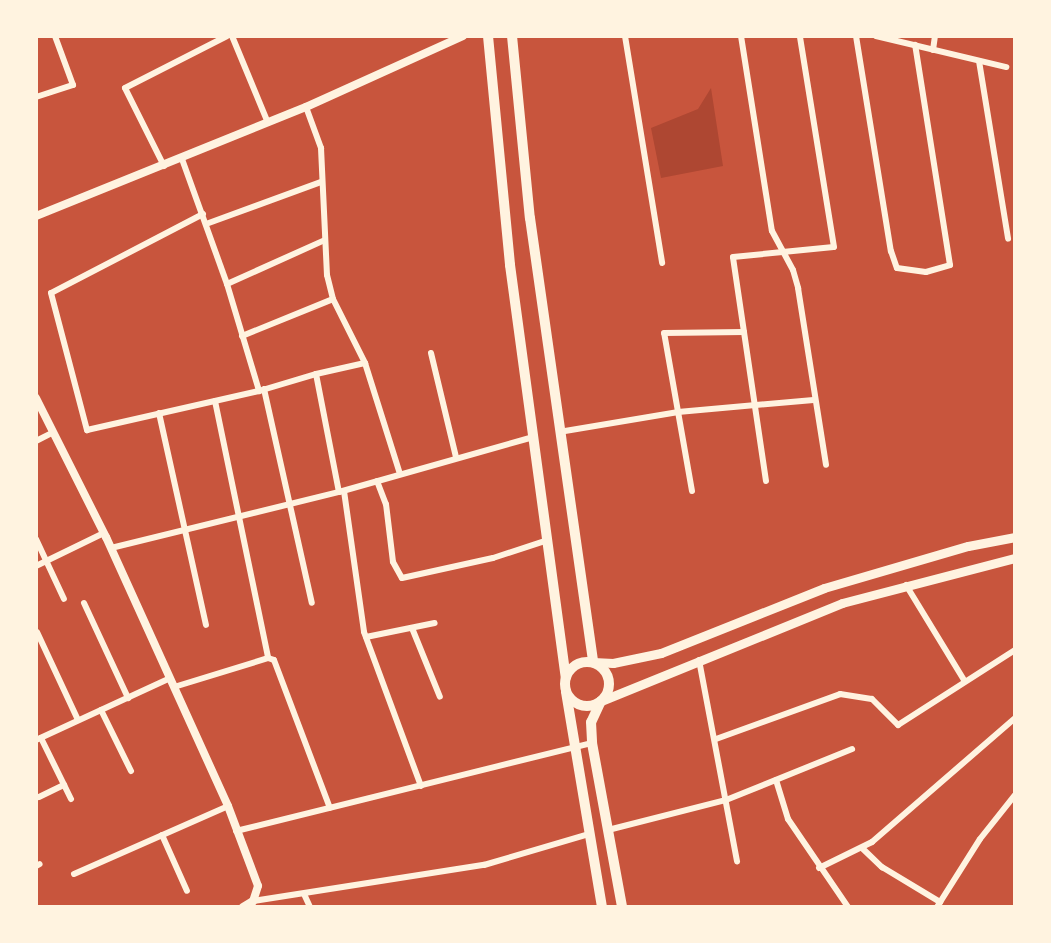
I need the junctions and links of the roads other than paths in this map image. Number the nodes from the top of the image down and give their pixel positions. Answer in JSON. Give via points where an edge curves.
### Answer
{"nodes":[{"id":1,"x":55,"y":36,"type":"edge"},
{"id":2,"x":230,"y":36,"type":"edge"},
{"id":3,"x":463,"y":36,"type":"edge"},
{"id":4,"x":488,"y":36,"type":"edge"},
{"id":5,"x":512,"y":36,"type":"edge"},
{"id":6,"x":625,"y":36,"type":"edge"},
{"id":7,"x":741,"y":36,"type":"edge"},
{"id":8,"x":800,"y":36,"type":"edge"},
{"id":9,"x":856,"y":36,"type":"edge"},
{"id":10,"x":876,"y":36,"type":"edge"},
{"id":11,"x":935,"y":36,"type":"edge"},
{"id":12,"x":915,"y":45,"type":"junction"},
{"id":13,"x":933,"y":50,"type":"junction"},
{"id":14,"x":979,"y":61,"type":"junction"},
{"id":15,"x":1006,"y":67,"type":"dead end"},
{"id":16,"x":36,"y":97,"type":"edge"},
{"id":17,"x":306,"y":107,"type":"junction"},
{"id":18,"x":268,"y":123,"type":"junction"},
{"id":19,"x":182,"y":159,"type":"junction"},
{"id":20,"x":164,"y":166,"type":"junction"},
{"id":21,"x":321,"y":182,"type":"junction"},
{"id":22,"x":203,"y":214,"type":"junction"},
{"id":23,"x":36,"y":216,"type":"edge"},
{"id":24,"x":206,"y":224,"type":"junction"},
{"id":25,"x":1008,"y":239,"type":"dead end"},
{"id":26,"x":325,"y":240,"type":"junction"},
{"id":27,"x":782,"y":252,"type":"junction"},
{"id":28,"x":662,"y":263,"type":"dead end"},
{"id":29,"x":227,"y":284,"type":"junction"},
{"id":30,"x":333,"y":299,"type":"junction"},
{"id":31,"x":744,"y":332,"type":"junction"},
{"id":32,"x":242,"y":336,"type":"junction"},
{"id":33,"x":431,"y":353,"type":"dead end"},
{"id":34,"x":365,"y":363,"type":"junction"},
{"id":35,"x":316,"y":374,"type":"junction"},
{"id":36,"x":261,"y":390,"type":"junction"},
{"id":37,"x":36,"y":398,"type":"edge"},
{"id":38,"x":813,"y":400,"type":"junction"},
{"id":39,"x":215,"y":401,"type":"junction"},
{"id":40,"x":755,"y":403,"type":"junction"},
{"id":41,"x":678,"y":412,"type":"junction"},
{"id":42,"x":159,"y":413,"type":"junction"},
{"id":43,"x":559,"y":432,"type":"junction"},
{"id":44,"x":52,"y":433,"type":"junction"},
{"id":45,"x":533,"y":437,"type":"junction"},
{"id":46,"x":36,"y":441,"type":"edge"},
{"id":47,"x":456,"y":457,"type":"junction"},
{"id":48,"x":826,"y":465,"type":"dead end"},
{"id":49,"x":400,"y":474,"type":"junction"},
{"id":50,"x":377,"y":481,"type":"junction"},
{"id":51,"x":766,"y":481,"type":"dead end"},
{"id":52,"x":692,"y":491,"type":"dead end"},
{"id":53,"x":342,"y":492,"type":"junction"},
{"id":54,"x":291,"y":504,"type":"junction"},
{"id":55,"x":237,"y":517,"type":"junction"},
{"id":56,"x":185,"y":530,"type":"junction"},
{"id":57,"x":104,"y":533,"type":"junction"},
{"id":58,"x":1015,"y":537,"type":"edge"},
{"id":59,"x":36,"y":539,"type":"edge"},
{"id":60,"x":545,"y":541,"type":"junction"},
{"id":61,"x":111,"y":548,"type":"junction"},
{"id":62,"x":1015,"y":558,"type":"edge"},
{"id":63,"x":47,"y":561,"type":"junction"},
{"id":64,"x":36,"y":566,"type":"edge"},
{"id":65,"x":906,"y":585,"type":"junction"},
{"id":66,"x":64,"y":599,"type":"dead end"},
{"id":67,"x":84,"y":603,"type":"dead end"},
{"id":68,"x":312,"y":603,"type":"dead end"},
{"id":69,"x":435,"y":623,"type":"dead end"},
{"id":70,"x":206,"y":625,"type":"dead end"},
{"id":71,"x":412,"y":628,"type":"junction"},
{"id":72,"x":37,"y":632,"type":"edge"},
{"id":73,"x":366,"y":637,"type":"junction"},
{"id":74,"x":45,"y":648,"type":"junction"},
{"id":75,"x":1015,"y":650,"type":"edge"},
{"id":76,"x":36,"y":652,"type":"edge"},
{"id":77,"x":268,"y":658,"type":"junction"},
{"id":78,"x":699,"y":660,"type":"junction"},
{"id":79,"x":593,"y":662,"type":"junction"},
{"id":80,"x":566,"y":677,"type":"junction"},
{"id":81,"x":964,"y":680,"type":"junction"},
{"id":82,"x":172,"y":682,"type":"junction"},
{"id":83,"x":566,"y":692,"type":"junction"},
{"id":84,"x":440,"y":697,"type":"dead end"},
{"id":85,"x":128,"y":698,"type":"junction"},
{"id":86,"x":601,"y":701,"type":"junction"},
{"id":87,"x":101,"y":710,"type":"junction"},
{"id":88,"x":1015,"y":718,"type":"edge"},
{"id":89,"x":78,"y":720,"type":"junction"},
{"id":90,"x":38,"y":739,"type":"edge"},
{"id":91,"x":716,"y":739,"type":"junction"},
{"id":92,"x":592,"y":743,"type":"junction"},
{"id":93,"x":574,"y":748,"type":"junction"},
{"id":94,"x":852,"y":749,"type":"dead end"},
{"id":95,"x":131,"y":771,"type":"dead end"},
{"id":96,"x":776,"y":780,"type":"junction"},
{"id":97,"x":64,"y":785,"type":"junction"},
{"id":98,"x":421,"y":786,"type":"junction"},
{"id":99,"x":1015,"y":795,"type":"edge"},
{"id":100,"x":39,"y":797,"type":"dead end"},
{"id":101,"x":71,"y":799,"type":"dead end"},
{"id":102,"x":726,"y":800,"type":"junction"},
{"id":103,"x":228,"y":806,"type":"junction"},
{"id":104,"x":330,"y":808,"type":"junction"},
{"id":105,"x":608,"y":830,"type":"junction"},
{"id":106,"x":236,"y":831,"type":"junction"},
{"id":107,"x":589,"y":834,"type":"junction"},
{"id":108,"x":162,"y":835,"type":"junction"},
{"id":109,"x":862,"y":848,"type":"junction"},
{"id":110,"x":737,"y":861,"type":"dead end"},
{"id":111,"x":819,"y":868,"type":"junction"},
{"id":112,"x":74,"y":874,"type":"dead end"},
{"id":113,"x":187,"y":891,"type":"dead end"},
{"id":114,"x":304,"y":894,"type":"junction"},
{"id":115,"x":253,"y":901,"type":"junction"},
{"id":116,"x":938,"y":904,"type":"edge"},
{"id":117,"x":243,"y":907,"type":"edge"},
{"id":118,"x":310,"y":907,"type":"edge"},
{"id":119,"x":602,"y":907,"type":"edge"},
{"id":120,"x":622,"y":907,"type":"edge"},
{"id":121,"x":848,"y":907,"type":"edge"}],
"edges":[{"from":1,"to":16,"type":"street","via":[[73,85]]},
{"from":2,"to":18,"type":"street"},
{"from":2,"to":20,"type":"street","via":[[125,88]]},
{"from":3,"to":17,"type":"street"},
{"from":4,"to":45,"type":"main road"},
{"from":5,"to":43,"type":"main road"},
{"from":6,"to":28,"type":"street"},
{"from":7,"to":27,"type":"street","via":[[772,231]]},
{"from":8,"to":27,"type":"street","via":[[834,247]]},
{"from":9,"to":12,"type":"street","via":[[891,251],[897,268],[926,272],[950,265]]},
{"from":10,"to":12,"type":"street"},
{"from":11,"to":13,"type":"street"},
{"from":12,"to":13,"type":"street"},
{"from":13,"to":14,"type":"street"},
{"from":14,"to":15,"type":"street"},
{"from":14,"to":25,"type":"street"},
{"from":17,"to":18,"type":"street"},
{"from":17,"to":21,"type":"street","via":[[321,148]]},
{"from":18,"to":19,"type":"street"},
{"from":19,"to":20,"type":"street"},
{"from":19,"to":22,"type":"street"},
{"from":20,"to":23,"type":"street"},
{"from":21,"to":24,"type":"street"},
{"from":21,"to":26,"type":"street"},
{"from":22,"to":24,"type":"street"},
{"from":22,"to":42,"type":"street","via":[[51,293],[87,430]]},
{"from":24,"to":29,"type":"street"},
{"from":26,"to":29,"type":"street"},
{"from":26,"to":30,"type":"street"},
{"from":27,"to":31,"type":"street","via":[[733,257]]},
{"from":27,"to":38,"type":"street","via":[[798,288]]},
{"from":29,"to":32,"type":"street"},
{"from":30,"to":32,"type":"street"},
{"from":30,"to":34,"type":"street"},
{"from":31,"to":40,"type":"street"},
{"from":31,"to":41,"type":"street","via":[[664,333]]},
{"from":32,"to":36,"type":"street"},
{"from":33,"to":47,"type":"street"},
{"from":34,"to":35,"type":"street"},
{"from":34,"to":49,"type":"street"},
{"from":35,"to":36,"type":"street"},
{"from":35,"to":53,"type":"street"},
{"from":36,"to":39,"type":"street"},
{"from":36,"to":54,"type":"street"},
{"from":37,"to":44,"type":"street"},
{"from":38,"to":40,"type":"street"},
{"from":38,"to":48,"type":"street"},
{"from":39,"to":42,"type":"street"},
{"from":39,"to":55,"type":"street"},
{"from":40,"to":41,"type":"street"},
{"from":40,"to":51,"type":"street"},
{"from":41,"to":43,"type":"street"},
{"from":41,"to":52,"type":"street"},
{"from":42,"to":56,"type":"street"},
{"from":43,"to":79,"type":"main road"},
{"from":44,"to":46,"type":"street"},
{"from":44,"to":57,"type":"street"},
{"from":45,"to":47,"type":"street"},
{"from":45,"to":60,"type":"main road"},
{"from":47,"to":49,"type":"street"},
{"from":49,"to":50,"type":"street"},
{"from":50,"to":53,"type":"street"},
{"from":50,"to":60,"type":"street","via":[[386,504],[393,562],[402,578]]},
{"from":53,"to":54,"type":"street"},
{"from":53,"to":73,"type":"street"},
{"from":54,"to":55,"type":"street"},
{"from":54,"to":68,"type":"street"},
{"from":55,"to":56,"type":"street"},
{"from":55,"to":77,"type":"street"},
{"from":56,"to":61,"type":"street"},
{"from":56,"to":70,"type":"street"},
{"from":57,"to":61,"type":"street"},
{"from":57,"to":63,"type":"street"},
{"from":58,"to":79,"type":"main road","via":[[824,588],[661,653]]},
{"from":59,"to":63,"type":"street"},
{"from":60,"to":80,"type":"main road"},
{"from":61,"to":82,"type":"street"},
{"from":62,"to":65,"type":"main road"},
{"from":63,"to":64,"type":"street"},
{"from":63,"to":66,"type":"street"},
{"from":65,"to":78,"type":"main road","via":[[842,603]]},
{"from":65,"to":81,"type":"street"},
{"from":67,"to":85,"type":"street"},
{"from":69,"to":71,"type":"street"},
{"from":71,"to":73,"type":"street"},
{"from":71,"to":84,"type":"street"},
{"from":72,"to":74,"type":"street"},
{"from":73,"to":98,"type":"street"},
{"from":74,"to":76,"type":"street"},
{"from":74,"to":89,"type":"street"},
{"from":75,"to":81,"type":"street"},
{"from":77,"to":82,"type":"street"},
{"from":77,"to":104,"type":"street","via":[[277,665]]},
{"from":78,"to":86,"type":"main road"},
{"from":78,"to":91,"type":"street"},
{"from":79,"to":80,"type":"main road","via":[[574,665]]},
{"from":79,"to":86,"type":"main road","via":[[609,677],[609,690]]},
{"from":80,"to":83,"type":"main road"},
{"from":81,"to":91,"type":"street","via":[[898,725],[872,699],[840,694]]},
{"from":82,"to":85,"type":"street"},
{"from":82,"to":103,"type":"street"},
{"from":83,"to":86,"type":"main road","via":[[581,706]]},
{"from":83,"to":93,"type":"main road"},
{"from":85,"to":87,"type":"street"},
{"from":86,"to":92,"type":"main road","via":[[591,722]]},
{"from":87,"to":89,"type":"street"},
{"from":87,"to":95,"type":"street"},
{"from":88,"to":109,"type":"street"},
{"from":89,"to":90,"type":"street"},
{"from":90,"to":97,"type":"street"},
{"from":91,"to":102,"type":"street"},
{"from":92,"to":93,"type":"street"},
{"from":92,"to":105,"type":"main road"},
{"from":93,"to":98,"type":"street"},
{"from":93,"to":107,"type":"main road"},
{"from":94,"to":96,"type":"street"},
{"from":96,"to":102,"type":"street"},
{"from":96,"to":111,"type":"street","via":[[788,819]]},
{"from":97,"to":100,"type":"street"},
{"from":97,"to":101,"type":"street"},
{"from":98,"to":104,"type":"street"},
{"from":99,"to":116,"type":"street"},
{"from":102,"to":105,"type":"street"},
{"from":102,"to":110,"type":"street"},
{"from":103,"to":106,"type":"street"},
{"from":103,"to":108,"type":"street"},
{"from":104,"to":106,"type":"street"},
{"from":105,"to":120,"type":"main road"},
{"from":106,"to":115,"type":"street","via":[[258,886]]},
{"from":107,"to":114,"type":"street","via":[[484,865]]},
{"from":107,"to":119,"type":"main road"},
{"from":108,"to":112,"type":"street"},
{"from":108,"to":113,"type":"street"},
{"from":109,"to":111,"type":"street"},
{"from":109,"to":116,"type":"street"},
{"from":111,"to":121,"type":"street"},
{"from":114,"to":115,"type":"street"},
{"from":114,"to":118,"type":"street"},
{"from":115,"to":117,"type":"street"}]}
